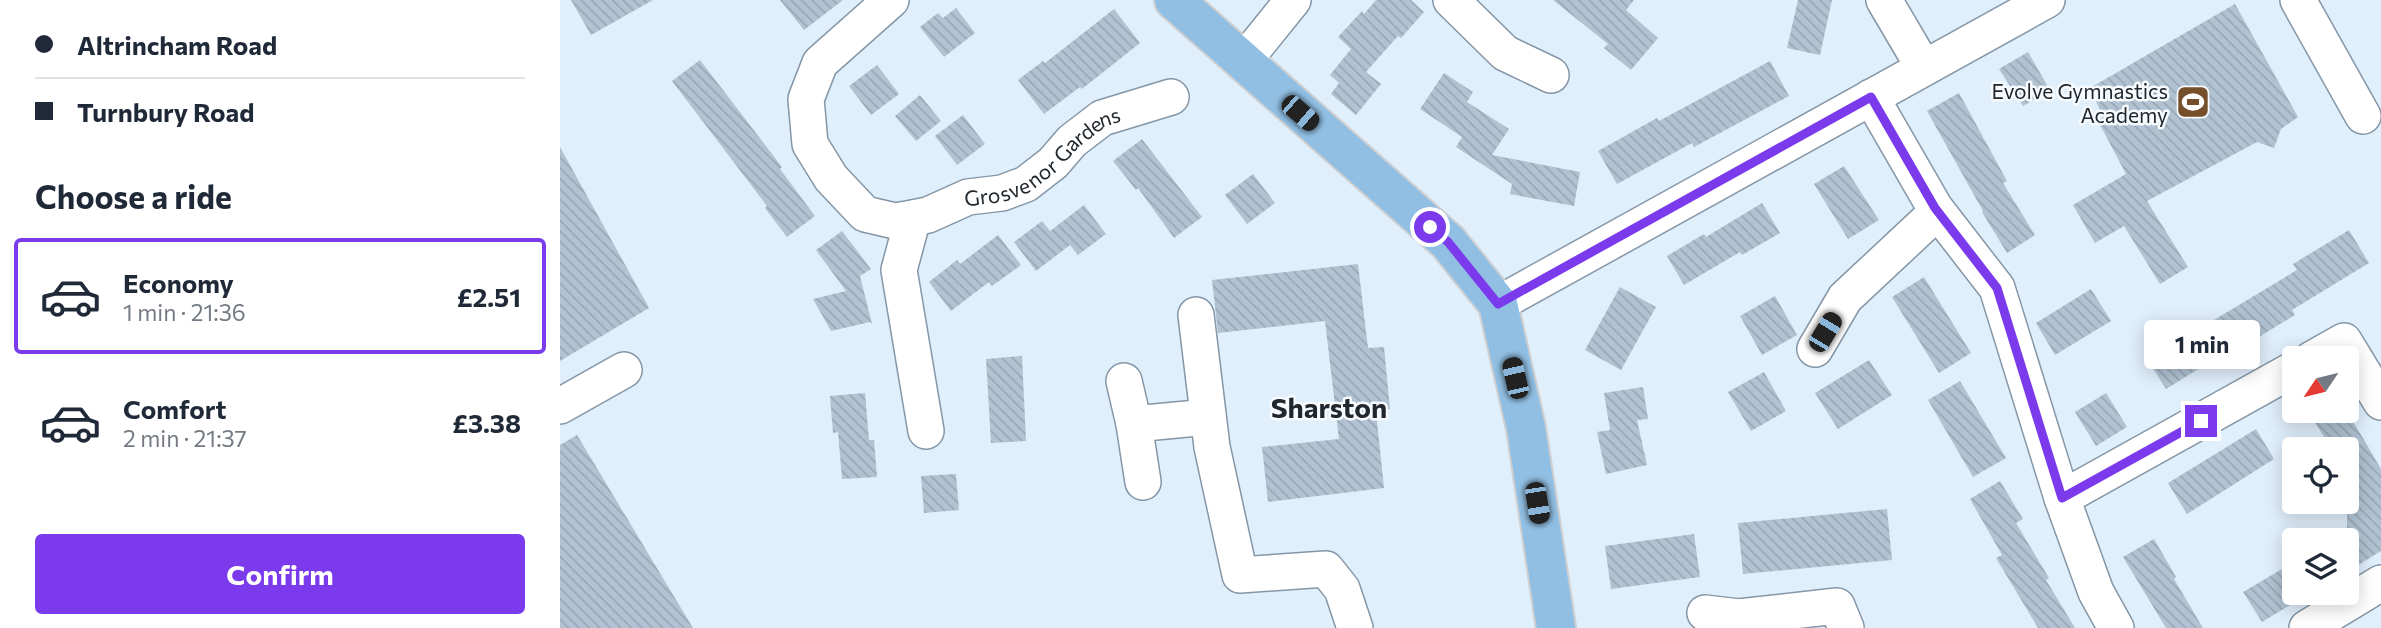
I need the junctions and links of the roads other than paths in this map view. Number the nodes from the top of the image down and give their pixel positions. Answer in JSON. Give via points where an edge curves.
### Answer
{"nodes":[{"id":1,"x":891,"y":0,"type":"edge"},
{"id":2,"x":1174,"y":0,"type":"edge"},
{"id":3,"x":1293,"y":0,"type":"edge"},
{"id":4,"x":1451,"y":0,"type":"edge"},
{"id":5,"x":1884,"y":0,"type":"edge"},
{"id":6,"x":2047,"y":0,"type":"edge"},
{"id":7,"x":2298,"y":0,"type":"edge"},
{"id":8,"x":1243,"y":62,"type":"junction"},
{"id":9,"x":1924,"y":68,"type":"junction"},
{"id":10,"x":1551,"y":75,"type":"dead end"},
{"id":11,"x":1171,"y":97,"type":"dead end"},
{"id":12,"x":1871,"y":97,"type":"junction"},
{"id":13,"x":2363,"y":116,"type":"dead end"},
{"id":14,"x":1937,"y":212,"type":"junction"},
{"id":15,"x":913,"y":218,"type":"junction"},
{"id":16,"x":1498,"y":304,"type":"junction"},
{"id":17,"x":1196,"y":315,"type":"dead end"},
{"id":18,"x":1815,"y":349,"type":"dead end"},
{"id":19,"x":2359,"y":366,"type":"edge"},
{"id":20,"x":624,"y":370,"type":"dead end"},
{"id":21,"x":2282,"y":376,"type":"edge"},
{"id":22,"x":1124,"y":381,"type":"dead end"},
{"id":23,"x":2381,"y":402,"type":"edge"},
{"id":24,"x":560,"y":406,"type":"edge"},
{"id":25,"x":1208,"y":417,"type":"junction"},
{"id":26,"x":1134,"y":424,"type":"junction"},
{"id":27,"x":926,"y":431,"type":"dead end"},
{"id":28,"x":1143,"y":482,"type":"dead end"},
{"id":29,"x":2062,"y":498,"type":"junction"},
{"id":30,"x":2381,"y":583,"type":"edge"},
{"id":31,"x":1846,"y":610,"type":"edge"},
{"id":32,"x":1705,"y":612,"type":"dead end"},
{"id":33,"x":1740,"y":623,"type":"edge"},
{"id":34,"x":1355,"y":628,"type":"edge"},
{"id":35,"x":1556,"y":628,"type":"edge"},
{"id":36,"x":2116,"y":628,"type":"edge"},
{"id":37,"x":2307,"y":628,"type":"edge"}],
"edges":[{"from":1,"to":15,"type":"street","name":"Grosvenor Gardens","via":[[820,63],[806,99],[810,144],[831,178],[865,214],[895,221]]},
{"from":2,"to":8,"type":"main road"},
{"from":3,"to":8,"type":"street"},
{"from":4,"to":10,"type":"street","via":[[1505,53]]},
{"from":5,"to":9,"type":"street"},
{"from":6,"to":9,"type":"street"},
{"from":7,"to":13,"type":"street"},
{"from":8,"to":16,"type":"main road","via":[[1448,242]]},
{"from":9,"to":12,"type":"street"},
{"from":11,"to":15,"type":"street","name":"Grosvenor Gardens","via":[[1102,118],[1026,184],[1002,193],[968,197]]},
{"from":12,"to":14,"type":"street"},
{"from":12,"to":16,"type":"street"},
{"from":14,"to":18,"type":"street","via":[[1846,298]]},
{"from":14,"to":29,"type":"street","via":[[1997,288]]},
{"from":15,"to":27,"type":"street","via":[[899,270]]},
{"from":16,"to":35,"type":"main road","via":[[1526,428]]},
{"from":17,"to":25,"type":"street"},
{"from":19,"to":23,"type":"street"},
{"from":20,"to":24,"type":"street"},
{"from":21,"to":29,"type":"street"},
{"from":22,"to":26,"type":"street"},
{"from":25,"to":26,"type":"street"},
{"from":25,"to":34,"type":"street","via":[[1240,575],[1326,569],[1342,589]]},
{"from":26,"to":28,"type":"street"},
{"from":29,"to":36,"type":"street","via":[[2096,592]]},
{"from":30,"to":37,"type":"street"},
{"from":31,"to":33,"type":"street"},
{"from":32,"to":33,"type":"street"}]}
